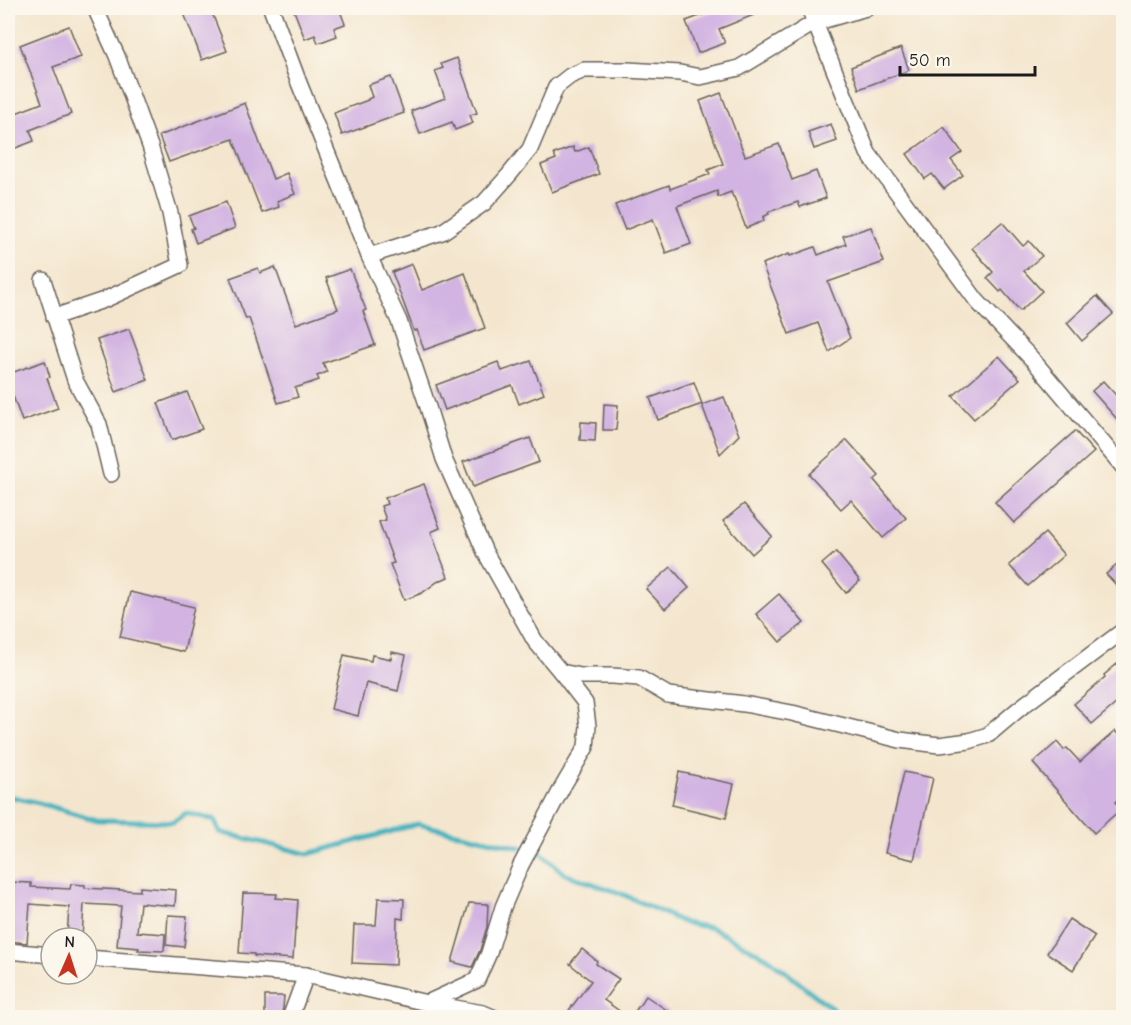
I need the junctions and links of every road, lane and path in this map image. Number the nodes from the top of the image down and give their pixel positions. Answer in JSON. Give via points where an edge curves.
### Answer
{"nodes":[{"id":1,"x":95,"y":8,"type":"edge"},
{"id":2,"x":271,"y":8,"type":"edge"},
{"id":3,"x":809,"y":8,"type":"edge"},
{"id":4,"x":866,"y":8,"type":"edge"},
{"id":5,"x":814,"y":23,"type":"junction"},
{"id":6,"x":369,"y":256,"type":"junction"},
{"id":7,"x":43,"y":280,"type":"dead end"},
{"id":8,"x":54,"y":317,"type":"junction"},
{"id":9,"x":1124,"y":468,"type":"edge"},
{"id":10,"x":111,"y":474,"type":"dead end"},
{"id":11,"x":1124,"y":630,"type":"edge"},
{"id":12,"x":561,"y":672,"type":"junction"},
{"id":13,"x":8,"y":951,"type":"edge"},
{"id":14,"x":39,"y":954,"type":"edge"},
{"id":15,"x":99,"y":959,"type":"edge"},
{"id":16,"x":306,"y":975,"type":"junction"},
{"id":17,"x":427,"y":1003,"type":"junction"},
{"id":18,"x":486,"y":1016,"type":"edge"},
{"id":19,"x":290,"y":1017,"type":"edge"}],
"edges":[{"from":1,"to":8,"type":"street","via":[[150,146],[180,264],[104,300]]},
{"from":2,"to":6,"type":"street"},
{"from":3,"to":5,"type":"street"},
{"from":4,"to":5,"type":"street"},
{"from":5,"to":6,"type":"street","via":[[739,68],[718,73],[700,76],[584,70],[570,76],[556,87],[530,149],[484,203],[442,232]]},
{"from":5,"to":9,"type":"street","via":[[868,153],[977,301],[1032,358]]},
{"from":6,"to":12,"type":"street","via":[[399,321],[444,459],[485,552],[535,641]]},
{"from":7,"to":8,"type":"street"},
{"from":8,"to":10,"type":"street","via":[[75,380],[99,424]]},
{"from":11,"to":12,"type":"street","via":[[988,735],[939,745],[900,740],[744,704],[668,695],[639,678]]},
{"from":12,"to":17,"type":"street","via":[[585,703],[586,747],[521,866],[477,980]]},
{"from":13,"to":14,"type":"street"},
{"from":15,"to":16,"type":"street"},
{"from":16,"to":17,"type":"street"},
{"from":16,"to":19,"type":"street"},
{"from":17,"to":18,"type":"street"}]}
